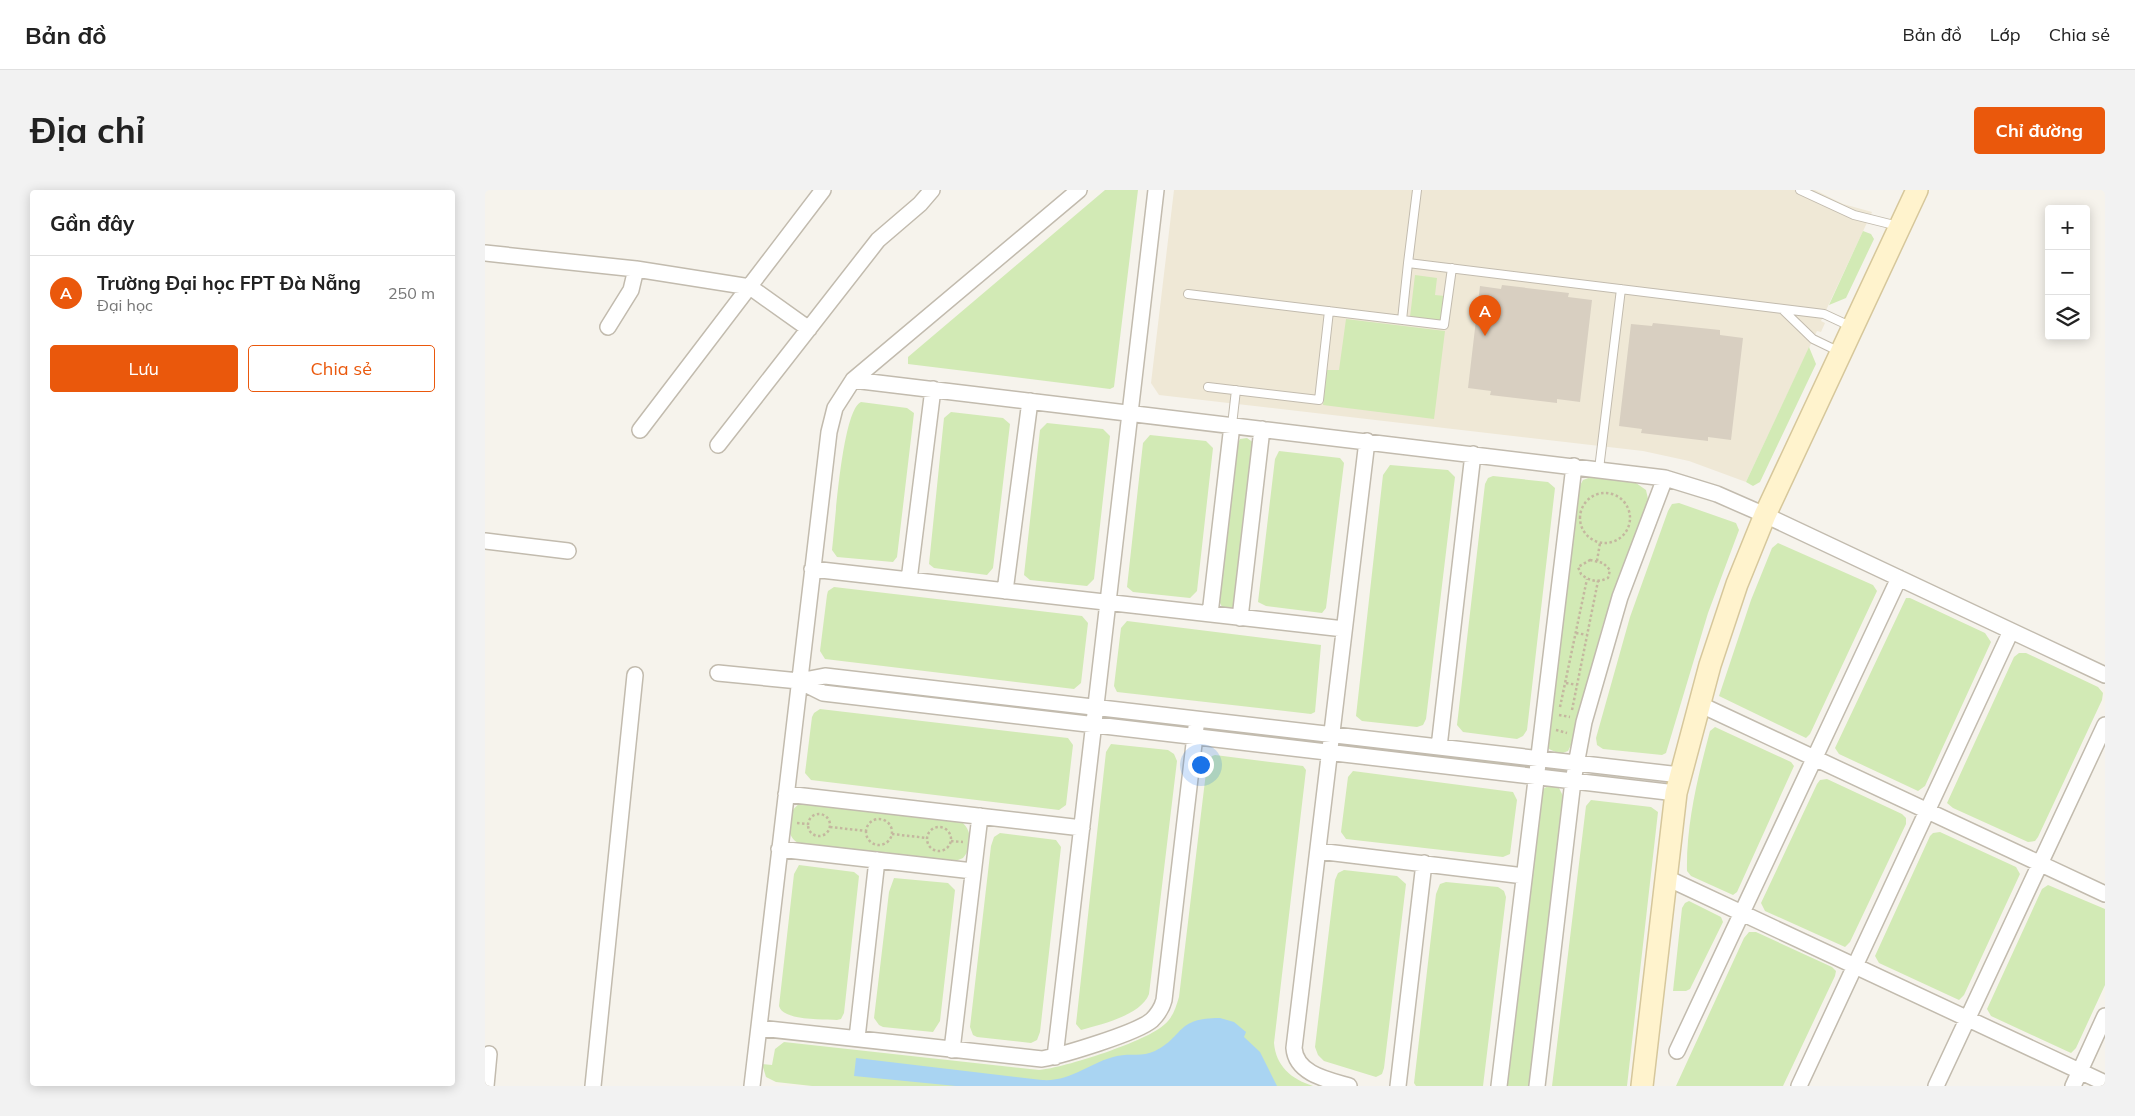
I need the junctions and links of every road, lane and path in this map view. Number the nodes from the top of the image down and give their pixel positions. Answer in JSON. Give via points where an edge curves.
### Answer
{"nodes":[{"id":1,"x":823,"y":190,"type":"edge"},
{"id":2,"x":932,"y":190,"type":"edge"},
{"id":3,"x":1079,"y":190,"type":"edge"},
{"id":4,"x":1156,"y":190,"type":"edge"},
{"id":5,"x":1417,"y":190,"type":"edge"},
{"id":6,"x":1800,"y":190,"type":"edge"},
{"id":7,"x":1917,"y":190,"type":"edge"},
{"id":8,"x":1900,"y":227,"type":"junction"},
{"id":9,"x":485,"y":253,"type":"edge"},
{"id":10,"x":1409,"y":263,"type":"junction"},
{"id":11,"x":1452,"y":268,"type":"junction"},
{"id":12,"x":636,"y":269,"type":"junction"},
{"id":13,"x":750,"y":287,"type":"junction"},
{"id":14,"x":1621,"y":289,"type":"junction"},
{"id":15,"x":1188,"y":294,"type":"dead end"},
{"id":16,"x":1782,"y":309,"type":"junction"},
{"id":17,"x":1329,"y":311,"type":"junction"},
{"id":18,"x":1401,"y":320,"type":"junction"},
{"id":19,"x":1853,"y":327,"type":"junction"},
{"id":20,"x":608,"y":328,"type":"dead end"},
{"id":21,"x":809,"y":329,"type":"junction"},
{"id":22,"x":1841,"y":352,"type":"junction"},
{"id":23,"x":853,"y":380,"type":"junction"},
{"id":24,"x":1208,"y":387,"type":"dead end"},
{"id":25,"x":933,"y":389,"type":"junction"},
{"id":26,"x":1236,"y":390,"type":"junction"},
{"id":27,"x":1030,"y":401,"type":"junction"},
{"id":28,"x":1130,"y":413,"type":"junction"},
{"id":29,"x":1232,"y":425,"type":"junction"},
{"id":30,"x":1262,"y":429,"type":"junction"},
{"id":31,"x":640,"y":430,"type":"dead end"},
{"id":32,"x":1367,"y":441,"type":"junction"},
{"id":33,"x":718,"y":445,"type":"dead end"},
{"id":34,"x":1473,"y":454,"type":"junction"},
{"id":35,"x":1574,"y":466,"type":"junction"},
{"id":36,"x":1599,"y":468,"type":"junction"},
{"id":37,"x":1665,"y":478,"type":"junction"},
{"id":38,"x":1765,"y":516,"type":"junction"},
{"id":39,"x":485,"y":541,"type":"edge"},
{"id":40,"x":1600,"y":543,"type":"junction"},
{"id":41,"x":569,"y":551,"type":"dead end"},
{"id":42,"x":1597,"y":560,"type":"junction"},
{"id":43,"x":812,"y":569,"type":"junction"},
{"id":44,"x":1587,"y":578,"type":"junction"},
{"id":45,"x":1899,"y":578,"type":"junction"},
{"id":46,"x":909,"y":580,"type":"junction"},
{"id":47,"x":1598,"y":581,"type":"junction"},
{"id":48,"x":1005,"y":591,"type":"junction"},
{"id":49,"x":1108,"y":603,"type":"junction"},
{"id":50,"x":1210,"y":614,"type":"junction"},
{"id":51,"x":1240,"y":618,"type":"junction"},
{"id":52,"x":1344,"y":629,"type":"junction"},
{"id":53,"x":2011,"y":631,"type":"junction"},
{"id":54,"x":1575,"y":633,"type":"junction"},
{"id":55,"x":1587,"y":635,"type":"junction"},
{"id":56,"x":718,"y":673,"type":"dead end"},
{"id":57,"x":635,"y":675,"type":"dead end"},
{"id":58,"x":2105,"y":675,"type":"edge"},
{"id":59,"x":799,"y":681,"type":"junction"},
{"id":60,"x":1565,"y":683,"type":"junction"},
{"id":61,"x":1577,"y":685,"type":"junction"},
{"id":62,"x":1699,"y":704,"type":"junction"},
{"id":63,"x":1096,"y":707,"type":"junction"},
{"id":64,"x":1559,"y":715,"type":"junction"},
{"id":65,"x":1570,"y":717,"type":"junction"},
{"id":66,"x":1197,"y":718,"type":"junction"},
{"id":67,"x":1094,"y":725,"type":"junction"},
{"id":68,"x":2105,"y":726,"type":"edge"},
{"id":69,"x":1567,"y":733,"type":"junction"},
{"id":70,"x":1332,"y":734,"type":"junction"},
{"id":71,"x":1195,"y":737,"type":"junction"},
{"id":72,"x":1565,"y":742,"type":"dead end"},
{"id":73,"x":1439,"y":747,"type":"junction"},
{"id":74,"x":1329,"y":752,"type":"junction"},
{"id":75,"x":1538,"y":758,"type":"junction"},
{"id":76,"x":1815,"y":758,"type":"junction"},
{"id":77,"x":1576,"y":763,"type":"junction"},
{"id":78,"x":1536,"y":776,"type":"junction"},
{"id":79,"x":1573,"y":781,"type":"junction"},
{"id":80,"x":1678,"y":784,"type":"junction"},
{"id":81,"x":786,"y":794,"type":"junction"},
{"id":82,"x":1927,"y":811,"type":"junction"},
{"id":83,"x":980,"y":816,"type":"junction"},
{"id":84,"x":830,"y":826,"type":"junction"},
{"id":85,"x":1082,"y":828,"type":"junction"},
{"id":86,"x":865,"y":831,"type":"junction"},
{"id":87,"x":892,"y":834,"type":"junction"},
{"id":88,"x":927,"y":838,"type":"junction"},
{"id":89,"x":951,"y":841,"type":"junction"},
{"id":90,"x":969,"y":843,"type":"dead end"},
{"id":91,"x":779,"y":849,"type":"junction"},
{"id":92,"x":1318,"y":851,"type":"junction"},
{"id":93,"x":877,"y":860,"type":"junction"},
{"id":94,"x":1424,"y":863,"type":"junction"},
{"id":95,"x":2040,"y":864,"type":"junction"},
{"id":96,"x":973,"y":871,"type":"junction"},
{"id":97,"x":1524,"y":876,"type":"junction"},
{"id":98,"x":1667,"y":878,"type":"junction"},
{"id":99,"x":2105,"y":894,"type":"edge"},
{"id":100,"x":1742,"y":913,"type":"junction"},
{"id":101,"x":1855,"y":966,"type":"junction"},
{"id":102,"x":2105,"y":1016,"type":"edge"},
{"id":103,"x":1968,"y":1018,"type":"junction"},
{"id":104,"x":759,"y":1028,"type":"junction"},
{"id":105,"x":857,"y":1038,"type":"junction"},
{"id":106,"x":952,"y":1050,"type":"junction"},
{"id":107,"x":1677,"y":1051,"type":"dead end"},
{"id":108,"x":489,"y":1054,"type":"dead end"},
{"id":109,"x":1055,"y":1057,"type":"junction"},
{"id":110,"x":2080,"y":1071,"type":"junction"},
{"id":111,"x":2105,"y":1083,"type":"edge"},
{"id":112,"x":486,"y":1086,"type":"edge"},
{"id":113,"x":593,"y":1086,"type":"edge"},
{"id":114,"x":755,"y":1086,"type":"edge"},
{"id":115,"x":1349,"y":1086,"type":"edge"},
{"id":116,"x":1397,"y":1086,"type":"edge"},
{"id":117,"x":1499,"y":1086,"type":"edge"},
{"id":118,"x":1537,"y":1086,"type":"edge"},
{"id":119,"x":1642,"y":1086,"type":"edge"},
{"id":120,"x":1799,"y":1086,"type":"edge"},
{"id":121,"x":1936,"y":1086,"type":"edge"},
{"id":122,"x":2073,"y":1086,"type":"edge"}],
"edges":[{"from":1,"to":13,"type":"street"},
{"from":2,"to":21,"type":"street","via":[[878,240]]},
{"from":3,"to":23,"type":"street"},
{"from":4,"to":28,"type":"street"},
{"from":5,"to":10,"type":"lane"},
{"from":6,"to":8,"type":"lane","via":[[1854,215]]},
{"from":7,"to":8,"type":"street"},
{"from":8,"to":19,"type":"street"},
{"from":9,"to":12,"type":"street"},
{"from":10,"to":11,"type":"lane"},
{"from":10,"to":18,"type":"lane"},
{"from":11,"to":14,"type":"lane"},
{"from":11,"to":18,"type":"lane","via":[[1444,325]]},
{"from":12,"to":13,"type":"street"},
{"from":12,"to":20,"type":"street","via":[[631,290]]},
{"from":13,"to":21,"type":"street"},
{"from":13,"to":31,"type":"street"},
{"from":14,"to":16,"type":"lane"},
{"from":14,"to":36,"type":"lane"},
{"from":15,"to":17,"type":"lane"},
{"from":16,"to":19,"type":"lane","via":[[1824,314]]},
{"from":16,"to":22,"type":"lane","via":[[1813,339]]},
{"from":17,"to":18,"type":"lane"},
{"from":17,"to":26,"type":"lane","via":[[1319,400]]},
{"from":19,"to":22,"type":"street"},
{"from":21,"to":33,"type":"street"},
{"from":22,"to":38,"type":"street"},
{"from":23,"to":25,"type":"street"},
{"from":23,"to":43,"type":"street","via":[[840,398],[831,420]]},
{"from":24,"to":26,"type":"lane"},
{"from":25,"to":27,"type":"street"},
{"from":25,"to":46,"type":"street"},
{"from":26,"to":29,"type":"lane"},
{"from":27,"to":28,"type":"street"},
{"from":27,"to":48,"type":"street"},
{"from":28,"to":29,"type":"street"},
{"from":28,"to":49,"type":"street"},
{"from":29,"to":30,"type":"street"},
{"from":29,"to":50,"type":"street"},
{"from":30,"to":32,"type":"street"},
{"from":30,"to":51,"type":"street"},
{"from":32,"to":34,"type":"street"},
{"from":32,"to":52,"type":"street"},
{"from":34,"to":35,"type":"street"},
{"from":34,"to":73,"type":"street"},
{"from":35,"to":36,"type":"street"},
{"from":35,"to":75,"type":"street"},
{"from":36,"to":37,"type":"street"},
{"from":37,"to":38,"type":"street","via":[[1717,494]]},
{"from":37,"to":77,"type":"street","via":[[1606,641]]},
{"from":38,"to":45,"type":"street"},
{"from":38,"to":62,"type":"street","via":[[1737,584]]},
{"from":39,"to":41,"type":"street"},
{"from":40,"to":40,"type":"path","via":[[1618,539],[1629,524],[1625,504],[1610,494],[1591,498],[1580,514],[1584,532]]},
{"from":40,"to":42,"type":"path"},
{"from":42,"to":44,"type":"path","via":[[1585,561],[1578,567],[1578,571]]},
{"from":42,"to":47,"type":"path","via":[[1606,565],[1610,573],[1606,579]]},
{"from":43,"to":46,"type":"street"},
{"from":43,"to":59,"type":"street"},
{"from":44,"to":47,"type":"path"},
{"from":44,"to":54,"type":"path"},
{"from":45,"to":53,"type":"street"},
{"from":45,"to":76,"type":"street"},
{"from":46,"to":48,"type":"street"},
{"from":47,"to":55,"type":"path"},
{"from":48,"to":49,"type":"street"},
{"from":49,"to":50,"type":"street"},
{"from":49,"to":63,"type":"street"},
{"from":50,"to":51,"type":"street"},
{"from":51,"to":52,"type":"street"},
{"from":52,"to":70,"type":"street"},
{"from":53,"to":58,"type":"street"},
{"from":53,"to":82,"type":"street"},
{"from":54,"to":55,"type":"path"},
{"from":54,"to":60,"type":"path"},
{"from":55,"to":61,"type":"path"},
{"from":56,"to":59,"type":"street"},
{"from":57,"to":113,"type":"street"},
{"from":59,"to":63,"type":"street","via":[[825,676]]},
{"from":59,"to":67,"type":"street","via":[[823,693]]},
{"from":59,"to":81,"type":"street"},
{"from":60,"to":61,"type":"path"},
{"from":60,"to":64,"type":"path"},
{"from":61,"to":65,"type":"path"},
{"from":62,"to":76,"type":"street"},
{"from":62,"to":80,"type":"street"},
{"from":63,"to":66,"type":"street"},
{"from":63,"to":67,"type":"street"},
{"from":64,"to":65,"type":"path"},
{"from":64,"to":69,"type":"path","via":[[1556,730]]},
{"from":65,"to":69,"type":"path"},
{"from":66,"to":70,"type":"street"},
{"from":66,"to":71,"type":"street"},
{"from":67,"to":71,"type":"street"},
{"from":67,"to":85,"type":"street"},
{"from":68,"to":95,"type":"street"},
{"from":69,"to":72,"type":"path"},
{"from":70,"to":73,"type":"street"},
{"from":70,"to":74,"type":"street"},
{"from":71,"to":74,"type":"street"},
{"from":71,"to":109,"type":"street","via":[[1162,1008],[1144,1025]]},
{"from":73,"to":75,"type":"street"},
{"from":74,"to":78,"type":"street"},
{"from":74,"to":92,"type":"street"},
{"from":75,"to":77,"type":"street"},
{"from":75,"to":78,"type":"street"},
{"from":76,"to":82,"type":"street"},
{"from":76,"to":100,"type":"street"},
{"from":77,"to":79,"type":"street"},
{"from":77,"to":80,"type":"street"},
{"from":78,"to":79,"type":"street"},
{"from":78,"to":97,"type":"street"},
{"from":79,"to":80,"type":"street"},
{"from":79,"to":118,"type":"street"},
{"from":80,"to":98,"type":"street"},
{"from":81,"to":83,"type":"street"},
{"from":81,"to":91,"type":"street"},
{"from":82,"to":95,"type":"street"},
{"from":82,"to":101,"type":"street"},
{"from":83,"to":85,"type":"street"},
{"from":83,"to":96,"type":"street"},
{"from":84,"to":84,"type":"path","via":[[828,818],[820,814],[813,816],[808,824],[809,831],[817,836],[826,834]]},
{"from":84,"to":86,"type":"path"},
{"from":85,"to":109,"type":"street"},
{"from":86,"to":87,"type":"path","via":[[869,841],[877,846],[887,843]]},
{"from":86,"to":87,"type":"path","via":[[869,823],[879,819],[888,823]]},
{"from":87,"to":88,"type":"path"},
{"from":88,"to":89,"type":"path","via":[[929,847],[938,851],[947,848]]},
{"from":88,"to":89,"type":"path","via":[[930,831],[938,827],[948,832]]},
{"from":89,"to":90,"type":"path"},
{"from":91,"to":93,"type":"street"},
{"from":91,"to":104,"type":"street"},
{"from":92,"to":94,"type":"street"},
{"from":92,"to":115,"type":"street","via":[[1294,1054],[1298,1064],[1306,1070]]},
{"from":93,"to":96,"type":"street"},
{"from":93,"to":105,"type":"street"},
{"from":94,"to":97,"type":"street"},
{"from":94,"to":116,"type":"street"},
{"from":95,"to":99,"type":"street"},
{"from":95,"to":103,"type":"street"},
{"from":96,"to":106,"type":"street"},
{"from":97,"to":117,"type":"street"},
{"from":98,"to":100,"type":"street"},
{"from":98,"to":119,"type":"street"},
{"from":100,"to":101,"type":"street"},
{"from":100,"to":107,"type":"street"},
{"from":101,"to":103,"type":"street"},
{"from":101,"to":120,"type":"street"},
{"from":102,"to":110,"type":"street"},
{"from":103,"to":110,"type":"street"},
{"from":103,"to":121,"type":"street"},
{"from":104,"to":105,"type":"street"},
{"from":104,"to":114,"type":"street"},
{"from":105,"to":106,"type":"street"},
{"from":106,"to":109,"type":"street","via":[[1027,1059]]},
{"from":108,"to":112,"type":"street"},
{"from":110,"to":111,"type":"street"},
{"from":110,"to":122,"type":"street"}]}
